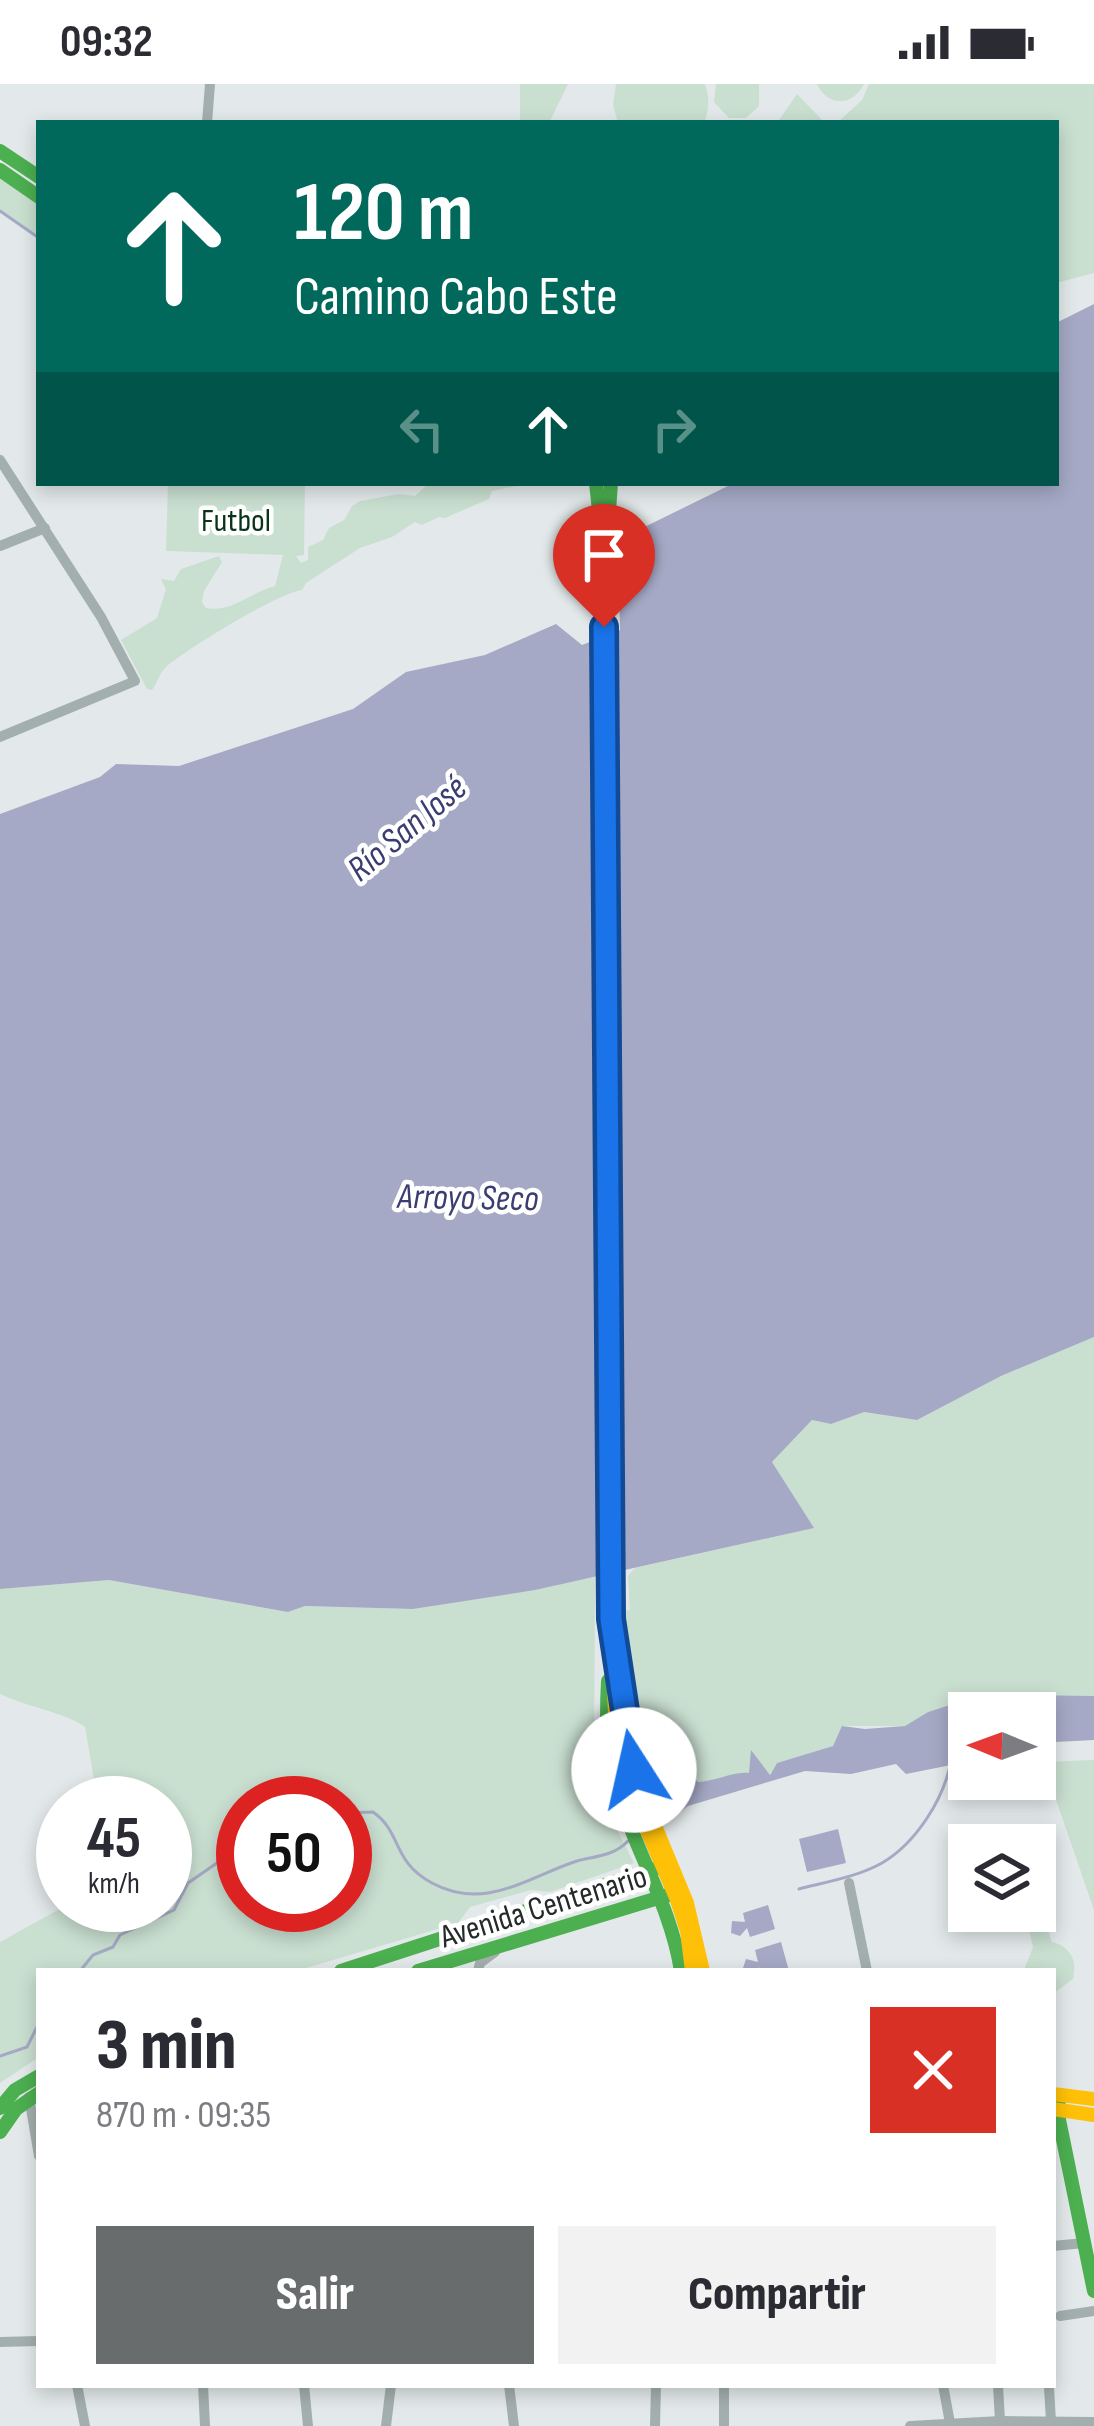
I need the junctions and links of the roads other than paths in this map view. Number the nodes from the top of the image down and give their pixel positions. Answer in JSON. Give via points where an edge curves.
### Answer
{"nodes":[{"id":1,"x":210,"y":84,"type":"edge"},
{"id":2,"x":207,"y":120,"type":"edge"},
{"id":3,"x":0,"y":151,"type":"edge"},
{"id":4,"x":0,"y":170,"type":"edge"},
{"id":5,"x":36,"y":175,"type":"edge"},
{"id":6,"x":36,"y":195,"type":"edge"},
{"id":7,"x":0,"y":460,"type":"edge"},
{"id":8,"x":596,"y":486,"type":"edge"},
{"id":9,"x":611,"y":486,"type":"edge"},
{"id":10,"x":45,"y":528,"type":"junction"},
{"id":11,"x":0,"y":546,"type":"edge"},
{"id":12,"x":604,"y":556,"type":"junction"},
{"id":13,"x":0,"y":736,"type":"edge"},
{"id":14,"x":611,"y":1619,"type":"junction"},
{"id":15,"x":671,"y":1862,"type":"junction"},
{"id":16,"x":651,"y":1870,"type":"junction"},
{"id":17,"x":849,"y":1883,"type":"dead end"},
{"id":18,"x":675,"y":1896,"type":"junction"},
{"id":19,"x":524,"y":1938,"type":"junction"},
{"id":20,"x":350,"y":1968,"type":"edge"},
{"id":21,"x":428,"y":1968,"type":"edge"},
{"id":22,"x":480,"y":1968,"type":"edge"},
{"id":23,"x":681,"y":1968,"type":"edge"},
{"id":24,"x":692,"y":1968,"type":"edge"},
{"id":25,"x":703,"y":1968,"type":"edge"},
{"id":26,"x":866,"y":1968,"type":"edge"},
{"id":27,"x":36,"y":2077,"type":"edge"},
{"id":28,"x":34,"y":2095,"type":"edge"},
{"id":29,"x":1094,"y":2099,"type":"edge"},
{"id":30,"x":1056,"y":2102,"type":"edge"},
{"id":31,"x":0,"y":2108,"type":"edge"},
{"id":32,"x":1094,"y":2115,"type":"edge"},
{"id":33,"x":0,"y":2132,"type":"edge"},
{"id":34,"x":1084,"y":2243,"type":"junction"},
{"id":35,"x":1056,"y":2246,"type":"edge"},
{"id":36,"x":1094,"y":2291,"type":"edge"},
{"id":37,"x":1094,"y":2311,"type":"edge"},
{"id":38,"x":1060,"y":2316,"type":"dead end"},
{"id":39,"x":36,"y":2341,"type":"edge"},
{"id":40,"x":0,"y":2342,"type":"edge"},
{"id":41,"x":78,"y":2388,"type":"edge"},
{"id":42,"x":203,"y":2388,"type":"edge"},
{"id":43,"x":304,"y":2388,"type":"edge"},
{"id":44,"x":391,"y":2388,"type":"edge"},
{"id":45,"x":509,"y":2388,"type":"edge"},
{"id":46,"x":656,"y":2388,"type":"edge"},
{"id":47,"x":724,"y":2388,"type":"edge"},
{"id":48,"x":944,"y":2388,"type":"edge"},
{"id":49,"x":998,"y":2388,"type":"edge"},
{"id":50,"x":1049,"y":2388,"type":"edge"},
{"id":51,"x":1000,"y":2421,"type":"junction"},
{"id":52,"x":1051,"y":2422,"type":"junction"},
{"id":53,"x":1094,"y":2422,"type":"edge"},
{"id":54,"x":950,"y":2423,"type":"junction"},
{"id":55,"x":934,"y":2425,"type":"edge"},
{"id":56,"x":85,"y":2426,"type":"edge"},
{"id":57,"x":205,"y":2426,"type":"edge"},
{"id":58,"x":308,"y":2426,"type":"edge"},
{"id":59,"x":386,"y":2426,"type":"edge"},
{"id":60,"x":514,"y":2426,"type":"edge"},
{"id":61,"x":656,"y":2426,"type":"edge"},
{"id":62,"x":724,"y":2426,"type":"edge"},
{"id":63,"x":910,"y":2426,"type":"edge"}],
"edges":[{"from":1,"to":2,"type":"street"},
{"from":3,"to":5,"type":"main road"},
{"from":4,"to":6,"type":"main road"},
{"from":7,"to":10,"type":"street"},
{"from":8,"to":12,"type":"main road"},
{"from":9,"to":12,"type":"main road"},
{"from":10,"to":11,"type":"street"},
{"from":10,"to":13,"type":"street","via":[[135,681]]},
{"from":12,"to":14,"type":"main road"},
{"from":14,"to":15,"type":"main road","bridge":true,"via":[[631,1756]]},
{"from":14,"to":16,"type":"main road","bridge":true,"via":[[608,1748]]},
{"from":14,"to":18,"type":"main road","bridge":true,"via":[[624,1773]]},
{"from":15,"to":16,"type":"main road","name":"Avenida Centenario"},
{"from":15,"to":18,"type":"main road"},
{"from":16,"to":18,"type":"main road"},
{"from":16,"to":20,"type":"main road","name":"Avenida Centenario"},
{"from":17,"to":26,"type":"street"},
{"from":18,"to":19,"type":"main road","name":"Avenida Centenario"},
{"from":18,"to":23,"type":"main road"},
{"from":18,"to":24,"type":"main road"},
{"from":18,"to":25,"type":"main road","via":[[697,1924]]},
{"from":19,"to":21,"type":"main road","name":"Avenida Centenario"},
{"from":19,"to":22,"type":"street"},
{"from":27,"to":31,"type":"main road"},
{"from":28,"to":33,"type":"main road"},
{"from":29,"to":30,"type":"main road"},
{"from":30,"to":32,"type":"main road"},
{"from":30,"to":34,"type":"main road"},
{"from":34,"to":35,"type":"street"},
{"from":34,"to":36,"type":"main road"},
{"from":37,"to":38,"type":"street"},
{"from":39,"to":40,"type":"street"},
{"from":41,"to":56,"type":"street"},
{"from":42,"to":57,"type":"street"},
{"from":43,"to":58,"type":"street"},
{"from":44,"to":59,"type":"street"},
{"from":45,"to":60,"type":"street"},
{"from":46,"to":61,"type":"street"},
{"from":47,"to":62,"type":"street"},
{"from":48,"to":54,"type":"street"},
{"from":49,"to":51,"type":"street"},
{"from":50,"to":52,"type":"street"},
{"from":51,"to":52,"type":"street"},
{"from":51,"to":54,"type":"street"},
{"from":52,"to":53,"type":"street"},
{"from":54,"to":55,"type":"street"},
{"from":55,"to":63,"type":"street"}]}
